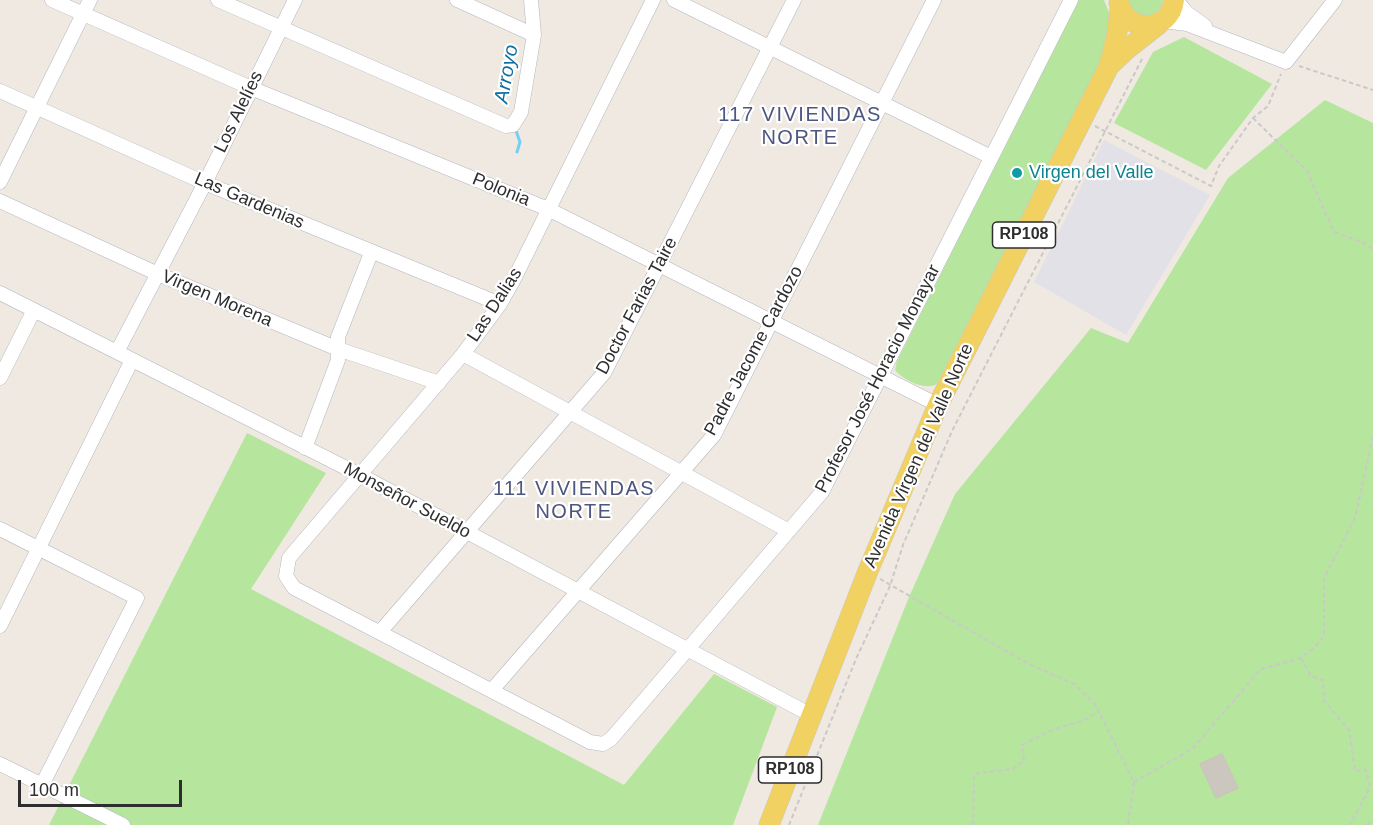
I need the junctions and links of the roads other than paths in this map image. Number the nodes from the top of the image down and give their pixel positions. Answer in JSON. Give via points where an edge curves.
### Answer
{"nodes":[{"id":1,"x":52,"y":0,"type":"edge"},
{"id":2,"x":90,"y":0,"type":"edge"},
{"id":3,"x":218,"y":0,"type":"edge"},
{"id":4,"x":295,"y":0,"type":"edge"},
{"id":5,"x":457,"y":0,"type":"edge"},
{"id":6,"x":531,"y":0,"type":"edge"},
{"id":7,"x":653,"y":0,"type":"edge"},
{"id":8,"x":674,"y":0,"type":"edge"},
{"id":9,"x":794,"y":0,"type":"edge"},
{"id":10,"x":934,"y":0,"type":"edge"},
{"id":11,"x":1071,"y":0,"type":"edge"},
{"id":12,"x":1175,"y":0,"type":"edge"},
{"id":13,"x":1335,"y":0,"type":"edge"},
{"id":14,"x":1119,"y":4,"type":"edge"},
{"id":15,"x":83,"y":14,"type":"junction"},
{"id":16,"x":1161,"y":22,"type":"junction"},
{"id":17,"x":280,"y":28,"type":"junction"},
{"id":18,"x":534,"y":35,"type":"junction"},
{"id":19,"x":1224,"y":38,"type":"junction"},
{"id":20,"x":770,"y":47,"type":"junction"},
{"id":21,"x":1109,"y":66,"type":"junction"},
{"id":22,"x":251,"y":88,"type":"junction"},
{"id":23,"x":0,"y":91,"type":"edge"},
{"id":24,"x":882,"y":103,"type":"junction"},
{"id":25,"x":37,"y":108,"type":"junction"},
{"id":26,"x":991,"y":157,"type":"junction"},
{"id":27,"x":0,"y":182,"type":"edge"},
{"id":28,"x":205,"y":183,"type":"junction"},
{"id":29,"x":0,"y":201,"type":"edge"},
{"id":30,"x":548,"y":209,"type":"junction"},
{"id":31,"x":371,"y":253,"type":"junction"},
{"id":32,"x":659,"y":265,"type":"junction"},
{"id":33,"x":158,"y":274,"type":"junction"},
{"id":34,"x":0,"y":293,"type":"edge"},
{"id":35,"x":500,"y":304,"type":"junction"},
{"id":36,"x":34,"y":310,"type":"junction"},
{"id":37,"x":771,"y":321,"type":"junction"},
{"id":38,"x":338,"y":349,"type":"junction"},
{"id":39,"x":117,"y":352,"type":"junction"},
{"id":40,"x":463,"y":354,"type":"junction"},
{"id":41,"x":132,"y":360,"type":"junction"},
{"id":42,"x":880,"y":376,"type":"junction"},
{"id":43,"x":0,"y":378,"type":"edge"},
{"id":44,"x":439,"y":383,"type":"junction"},
{"id":45,"x":938,"y":405,"type":"junction"},
{"id":46,"x":570,"y":412,"type":"junction"},
{"id":47,"x":305,"y":448,"type":"junction"},
{"id":48,"x":681,"y":472,"type":"junction"},
{"id":49,"x":360,"y":475,"type":"junction"},
{"id":50,"x":0,"y":529,"type":"edge"},
{"id":51,"x":789,"y":531,"type":"junction"},
{"id":52,"x":466,"y":532,"type":"junction"},
{"id":53,"x":39,"y":548,"type":"junction"},
{"id":54,"x":578,"y":591,"type":"junction"},
{"id":55,"x":0,"y":626,"type":"edge"},
{"id":56,"x":380,"y":632,"type":"junction"},
{"id":57,"x":687,"y":649,"type":"junction"},
{"id":58,"x":492,"y":690,"type":"junction"},
{"id":59,"x":811,"y":715,"type":"junction"},
{"id":60,"x":0,"y":764,"type":"edge"},
{"id":61,"x":42,"y":785,"type":"junction"},
{"id":62,"x":123,"y":825,"type":"edge"},
{"id":63,"x":769,"y":825,"type":"edge"}],
"edges":[{"from":1,"to":15,"type":"street","name":"Polonia"},
{"from":2,"to":15,"type":"street"},
{"from":3,"to":17,"type":"street"},
{"from":4,"to":17,"type":"street","name":"Los Alelíes"},
{"from":5,"to":18,"type":"street"},
{"from":6,"to":18,"type":"street"},
{"from":7,"to":30,"type":"street","name":"Las Dalias"},
{"from":8,"to":20,"type":"street"},
{"from":9,"to":20,"type":"street","name":"Doctor Farias Taire"},
{"from":10,"to":24,"type":"street","name":"Padre Jacome Cardozo"},
{"from":11,"to":26,"type":"street","name":"Profesor José Horacio Monayar"},
{"from":12,"to":16,"type":"main road","number":"RP108","via":[[1172,11]]},
{"from":12,"to":19,"type":"street"},
{"from":13,"to":19,"type":"street","via":[[1286,62]]},
{"from":14,"to":16,"type":"main road","number":"RP108","via":[[1132,23],[1150,26]]},
{"from":14,"to":21,"type":"main road","name":"Avenida Virgen del Valle Norte","number":"RP108"},
{"from":15,"to":22,"type":"street","name":"Polonia"},
{"from":15,"to":25,"type":"street"},
{"from":16,"to":19,"type":"street","via":[[1187,24]]},
{"from":16,"to":21,"type":"main road","name":"Avenida Virgen del Valle Norte","number":"RP108"},
{"from":17,"to":18,"type":"street","via":[[506,126],[513,124],[520,112]]},
{"from":17,"to":22,"type":"street","name":"Los Alelíes"},
{"from":20,"to":24,"type":"street"},
{"from":20,"to":32,"type":"street","name":"Doctor Farias Taire"},
{"from":21,"to":45,"type":"main road","name":"Avenida Virgen del Valle Norte","number":"RP108"},
{"from":22,"to":28,"type":"street","name":"Los Alelíes"},
{"from":22,"to":30,"type":"street","name":"Polonia"},
{"from":23,"to":25,"type":"street","name":"Las Gardenias"},
{"from":24,"to":26,"type":"street"},
{"from":24,"to":37,"type":"street","name":"Padre Jacome Cardozo"},
{"from":25,"to":27,"type":"street"},
{"from":25,"to":28,"type":"street","name":"Las Gardenias"},
{"from":26,"to":42,"type":"street","name":"Profesor José Horacio Monayar"},
{"from":28,"to":31,"type":"street","name":"Las Gardenias"},
{"from":28,"to":33,"type":"street","name":"Los Alelíes"},
{"from":29,"to":33,"type":"street","name":"Virgen Morena"},
{"from":30,"to":32,"type":"street","name":"Polonia"},
{"from":30,"to":35,"type":"street","name":"Las Dalias"},
{"from":31,"to":35,"type":"street","name":"Las Gardenias"},
{"from":31,"to":38,"type":"street","via":[[338,337]]},
{"from":32,"to":37,"type":"street","name":"Polonia"},
{"from":32,"to":46,"type":"street","name":"Doctor Farias Taire","via":[[604,373]]},
{"from":33,"to":38,"type":"street","name":"Virgen Morena"},
{"from":33,"to":39,"type":"street","name":"Los Alelíes"},
{"from":34,"to":36,"type":"street","name":"Monseñor Sueldo"},
{"from":35,"to":40,"type":"street","name":"Las Dalias"},
{"from":36,"to":39,"type":"street","name":"Monseñor Sueldo"},
{"from":36,"to":43,"type":"street"},
{"from":37,"to":42,"type":"street","name":"Polonia"},
{"from":37,"to":48,"type":"street","name":"Padre Jacome Cardozo","via":[[714,435]]},
{"from":38,"to":44,"type":"street","name":"Virgen Morena"},
{"from":38,"to":47,"type":"street","via":[[338,360]]},
{"from":39,"to":41,"type":"street","name":"Monseñor Sueldo"},
{"from":40,"to":44,"type":"street","name":"Las Dalias"},
{"from":40,"to":46,"type":"street"},
{"from":41,"to":47,"type":"street","name":"Monseñor Sueldo"},
{"from":41,"to":53,"type":"street"},
{"from":42,"to":45,"type":"street","name":"Polonia"},
{"from":42,"to":51,"type":"street","name":"Profesor José Horacio Monayar","via":[[822,492]]},
{"from":44,"to":49,"type":"street","name":"Las Dalias"},
{"from":45,"to":59,"type":"main road","name":"Avenida Virgen del Valle Norte","number":"RP108"},
{"from":46,"to":48,"type":"street"},
{"from":46,"to":52,"type":"street","name":"Doctor Farias Taire"},
{"from":47,"to":49,"type":"street","name":"Monseñor Sueldo"},
{"from":48,"to":51,"type":"street"},
{"from":48,"to":54,"type":"street","name":"Padre Jacome Cardozo"},
{"from":49,"to":52,"type":"street","name":"Monseñor Sueldo"},
{"from":49,"to":56,"type":"street","name":"Las Dalias","via":[[289,558],[286,576],[294,588]]},
{"from":50,"to":53,"type":"street"},
{"from":51,"to":57,"type":"street","name":"Profesor José Horacio Monayar"},
{"from":52,"to":54,"type":"street","name":"Monseñor Sueldo"},
{"from":52,"to":56,"type":"street","name":"Doctor Farias Taire"},
{"from":53,"to":55,"type":"street"},
{"from":53,"to":61,"type":"street","via":[[137,598]]},
{"from":54,"to":57,"type":"street","name":"Monseñor Sueldo"},
{"from":54,"to":58,"type":"street","name":"Padre Jacome Cardozo"},
{"from":56,"to":58,"type":"street"},
{"from":57,"to":58,"type":"street","name":"Profesor José Horacio Monayar","via":[[603,744],[590,742]]},
{"from":57,"to":59,"type":"street","name":"Monseñor Sueldo"},
{"from":59,"to":63,"type":"main road","name":"Avenida Virgen del Valle Norte","number":"RP108"},
{"from":60,"to":61,"type":"street"},
{"from":61,"to":62,"type":"street"}]}
